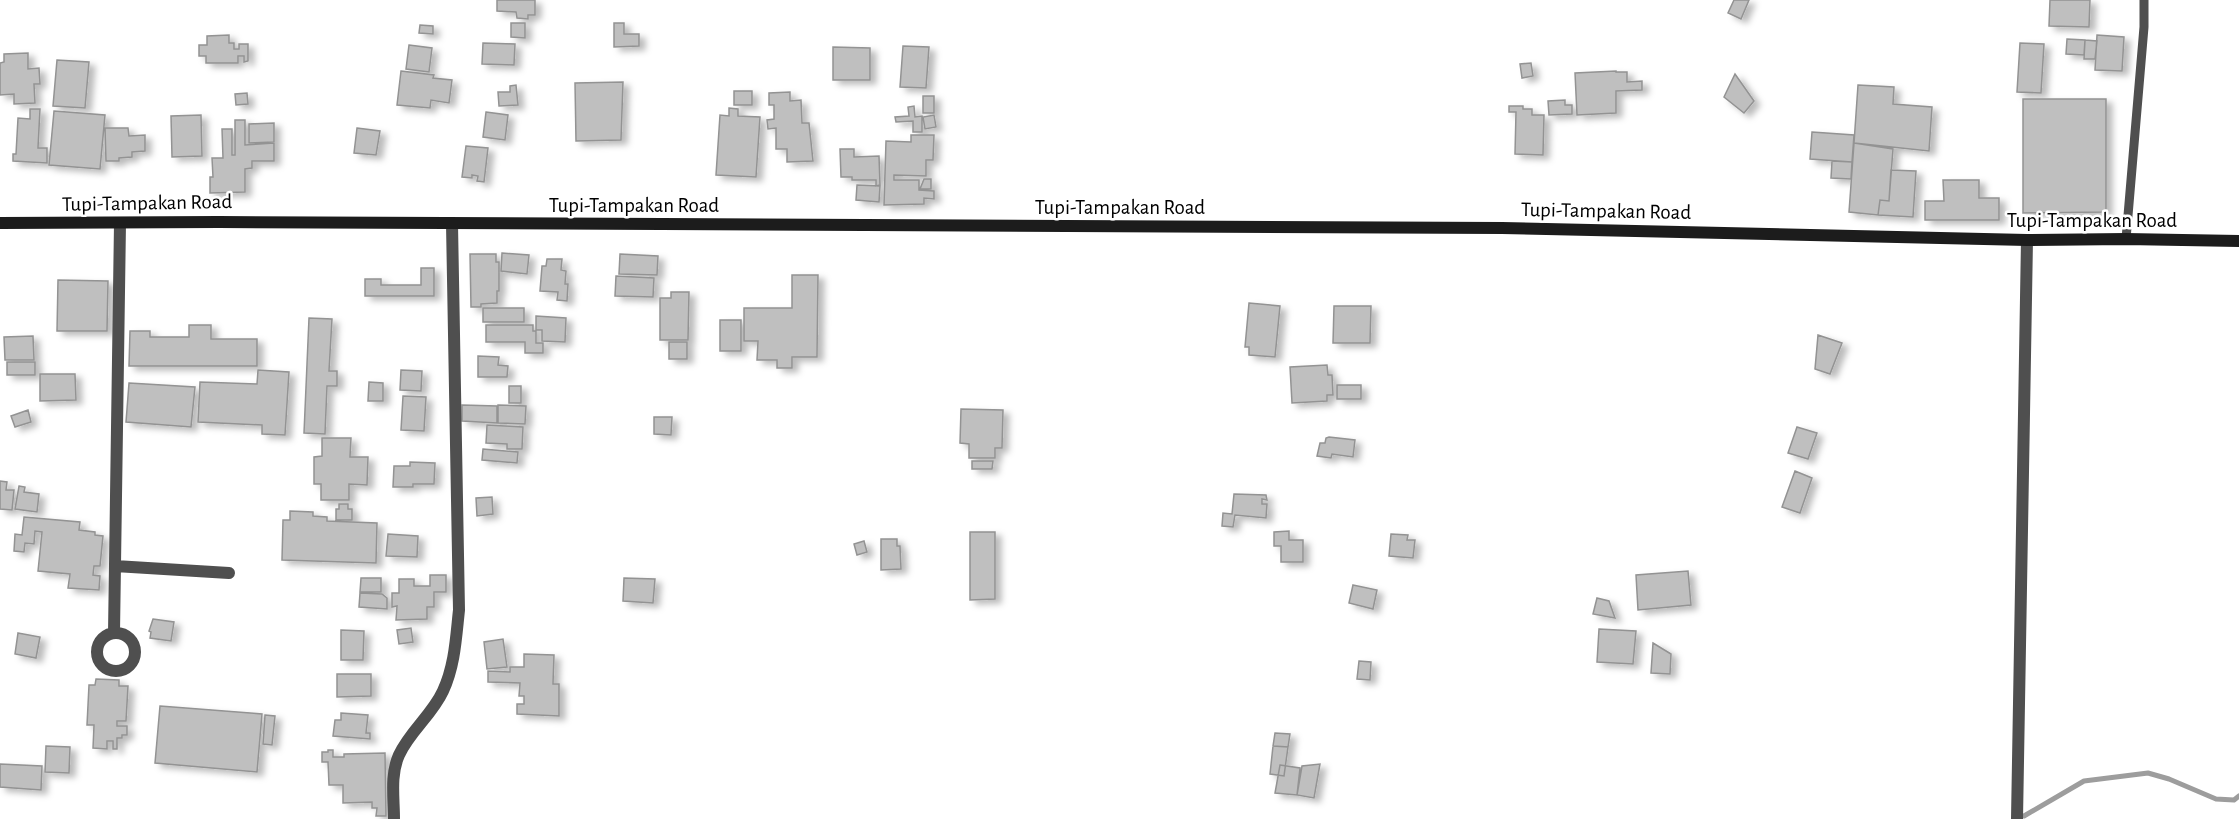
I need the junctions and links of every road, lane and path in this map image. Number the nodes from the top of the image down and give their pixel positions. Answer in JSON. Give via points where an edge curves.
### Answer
{"nodes":[{"id":1,"x":2144,"y":0,"type":"edge"},
{"id":2,"x":0,"y":223,"type":"edge"},
{"id":3,"x":120,"y":223,"type":"junction"},
{"id":4,"x":452,"y":224,"type":"junction"},
{"id":5,"x":2126,"y":239,"type":"junction"},
{"id":6,"x":2027,"y":240,"type":"junction"},
{"id":7,"x":2239,"y":241,"type":"edge"},
{"id":8,"x":115,"y":566,"type":"junction"},
{"id":9,"x":229,"y":573,"type":"dead end"},
{"id":10,"x":114,"y":633,"type":"dead end"},
{"id":11,"x":394,"y":819,"type":"edge"},
{"id":12,"x":2018,"y":819,"type":"edge"}],
"edges":[{"from":1,"to":5,"type":"lane"},
{"from":2,"to":3,"type":"main road","name":"Tupi-Tampakan Road"},
{"from":3,"to":4,"type":"main road","name":"Tupi-Tampakan Road"},
{"from":3,"to":8,"type":"street"},
{"from":4,"to":6,"type":"main road","name":"Tupi-Tampakan Road","via":[[1502,228]]},
{"from":4,"to":11,"type":"street","via":[[459,610],[451,671],[443,691],[399,756],[393,786]]},
{"from":5,"to":6,"type":"main road","name":"Tupi-Tampakan Road"},
{"from":5,"to":7,"type":"main road","name":"Tupi-Tampakan Road"},
{"from":6,"to":12,"type":"street"},
{"from":8,"to":9,"type":"street"},
{"from":8,"to":10,"type":"street"}]}
